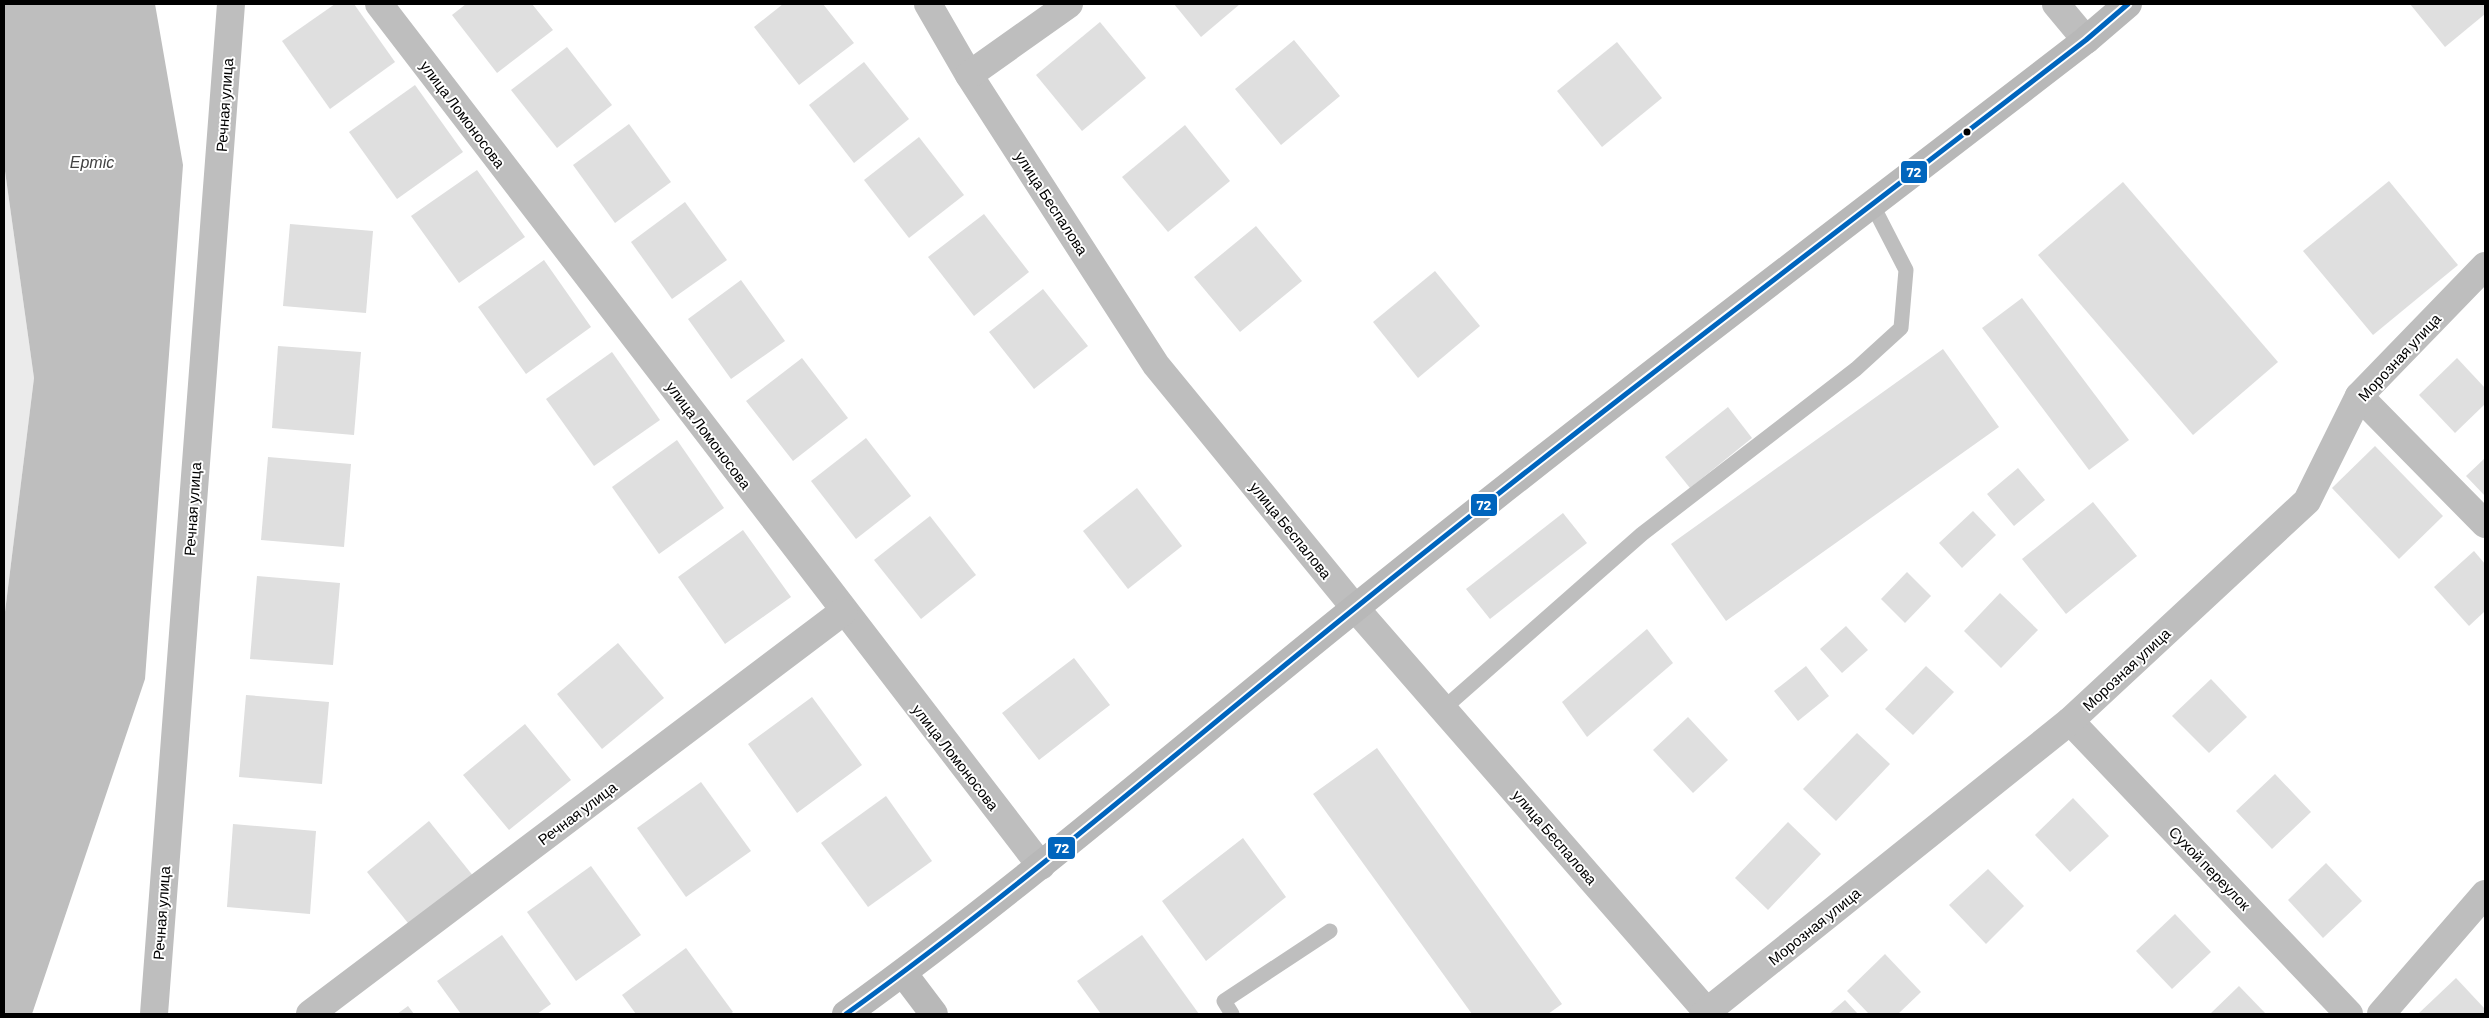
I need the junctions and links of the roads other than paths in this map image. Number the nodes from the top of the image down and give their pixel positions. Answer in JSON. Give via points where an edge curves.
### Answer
{"nodes":[{"id":1,"x":231,"y":4,"type":"edge"},
{"id":2,"x":379,"y":4,"type":"edge"},
{"id":3,"x":928,"y":4,"type":"edge"},
{"id":4,"x":1069,"y":4,"type":"edge"},
{"id":5,"x":2056,"y":4,"type":"edge"},
{"id":6,"x":2128,"y":4,"type":"edge"},
{"id":7,"x":2086,"y":40,"type":"junction"},
{"id":8,"x":969,"y":75,"type":"junction"},
{"id":9,"x":1872,"y":204,"type":"junction"},
{"id":10,"x":2485,"y":266,"type":"edge"},
{"id":11,"x":2359,"y":396,"type":"junction"},
{"id":12,"x":2485,"y":524,"type":"edge"},
{"id":13,"x":1355,"y":608,"type":"junction"},
{"id":14,"x":844,"y":611,"type":"junction"},
{"id":15,"x":1443,"y":709,"type":"junction"},
{"id":16,"x":2070,"y":721,"type":"junction"},
{"id":17,"x":1041,"y":866,"type":"junction"},
{"id":18,"x":2485,"y":894,"type":"edge"},
{"id":19,"x":1330,"y":931,"type":"dead end"},
{"id":20,"x":903,"y":973,"type":"junction"},
{"id":21,"x":1707,"y":1013,"type":"edge"},
{"id":22,"x":154,"y":1014,"type":"edge"},
{"id":23,"x":310,"y":1014,"type":"edge"},
{"id":24,"x":846,"y":1014,"type":"edge"},
{"id":25,"x":934,"y":1014,"type":"edge"},
{"id":26,"x":1232,"y":1014,"type":"edge"},
{"id":27,"x":2349,"y":1014,"type":"edge"},
{"id":28,"x":2381,"y":1014,"type":"edge"}],
"edges":[{"from":1,"to":22,"type":"street","name":"Речная улица"},
{"from":2,"to":14,"type":"street","name":"улица Ломоносова"},
{"from":3,"to":8,"type":"street","name":"улица Беспалова"},
{"from":4,"to":8,"type":"street"},
{"from":5,"to":7,"type":"street"},
{"from":6,"to":7,"type":"main road"},
{"from":7,"to":9,"type":"main road"},
{"from":8,"to":13,"type":"street","name":"улица Беспалова","via":[[1156,365]]},
{"from":9,"to":13,"type":"main road"},
{"from":9,"to":15,"type":"lane","via":[[1906,270],[1901,328],[1856,370],[1642,534]]},
{"from":10,"to":11,"type":"street","name":"Морозная улица"},
{"from":11,"to":12,"type":"street"},
{"from":11,"to":16,"type":"street","name":"Морозная улица","via":[[2307,501]]},
{"from":13,"to":15,"type":"street","name":"улица Беспалова"},
{"from":13,"to":17,"type":"main road"},
{"from":14,"to":17,"type":"street","name":"улица Ломоносова"},
{"from":14,"to":23,"type":"street","name":"Речная улица"},
{"from":15,"to":21,"type":"street","name":"улица Беспалова"},
{"from":16,"to":21,"type":"street","name":"Морозная улица"},
{"from":16,"to":27,"type":"street","name":"Сухой переулок"},
{"from":17,"to":20,"type":"main road"},
{"from":18,"to":28,"type":"street"},
{"from":19,"to":26,"type":"lane","via":[[1224,1001]]},
{"from":20,"to":24,"type":"main road"},
{"from":20,"to":25,"type":"main road"}]}
